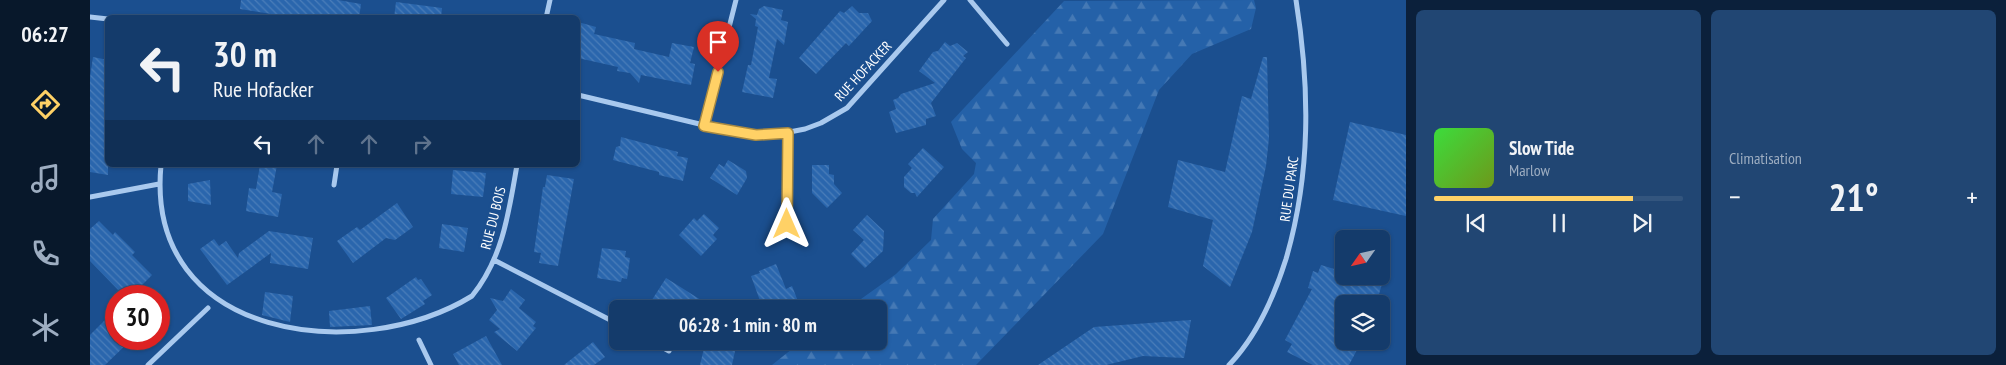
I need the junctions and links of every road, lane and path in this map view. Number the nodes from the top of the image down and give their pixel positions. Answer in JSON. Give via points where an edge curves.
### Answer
{"nodes":[{"id":1,"x":550,"y":0,"type":"edge"},
{"id":2,"x":736,"y":0,"type":"edge"},
{"id":3,"x":944,"y":0,"type":"edge"},
{"id":4,"x":970,"y":0,"type":"edge"},
{"id":5,"x":1296,"y":0,"type":"edge"},
{"id":6,"x":547,"y":15,"type":"edge"},
{"id":7,"x":90,"y":17,"type":"edge"},
{"id":8,"x":105,"y":19,"type":"edge"},
{"id":9,"x":1007,"y":44,"type":"dead end"},
{"id":10,"x":580,"y":95,"type":"edge"},
{"id":11,"x":704,"y":126,"type":"junction"},
{"id":12,"x":788,"y":133,"type":"junction"},
{"id":13,"x":161,"y":167,"type":"edge"},
{"id":14,"x":337,"y":167,"type":"edge"},
{"id":15,"x":517,"y":167,"type":"edge"},
{"id":16,"x":159,"y":184,"type":"junction"},
{"id":17,"x":334,"y":185,"type":"dead end"},
{"id":18,"x":90,"y":197,"type":"edge"},
{"id":19,"x":787,"y":224,"type":"dead end"},
{"id":20,"x":494,"y":260,"type":"junction"},
{"id":21,"x":183,"y":275,"type":"dead end"},
{"id":22,"x":202,"y":301,"type":"dead end"},
{"id":23,"x":208,"y":308,"type":"junction"},
{"id":24,"x":460,"y":310,"type":"dead end"},
{"id":25,"x":213,"y":312,"type":"dead end"},
{"id":26,"x":609,"y":319,"type":"edge"},
{"id":27,"x":426,"y":336,"type":"dead end"},
{"id":28,"x":419,"y":340,"type":"junction"},
{"id":29,"x":411,"y":344,"type":"dead end"},
{"id":30,"x":148,"y":365,"type":"edge"},
{"id":31,"x":431,"y":365,"type":"edge"},
{"id":32,"x":1229,"y":365,"type":"edge"}],
"edges":[{"from":1,"to":6,"type":"street"},
{"from":2,"to":11,"type":"street"},
{"from":3,"to":12,"type":"street","name":"RUE HOFACKER","via":[[847,108],[821,123]]},
{"from":4,"to":9,"type":"street"},
{"from":5,"to":32,"type":"street","name":"RUE DU PARC","via":[[1307,111],[1301,199],[1276,289],[1252,335]]},
{"from":7,"to":8,"type":"street"},
{"from":10,"to":11,"type":"street","name":"RUE HOFACKER"},
{"from":11,"to":12,"type":"street","name":"RUE HOFACKER","via":[[756,135]]},
{"from":12,"to":19,"type":"street"},
{"from":13,"to":16,"type":"street"},
{"from":14,"to":17,"type":"street"},
{"from":15,"to":20,"type":"street","name":"RUE DU BOIS","via":[[502,240]]},
{"from":16,"to":18,"type":"street"},
{"from":16,"to":21,"type":"street","via":[[162,221]]},
{"from":20,"to":24,"type":"street","name":"RUE DU BOIS"},
{"from":20,"to":26,"type":"street"},
{"from":22,"to":23,"type":"street"},
{"from":23,"to":25,"type":"street"},
{"from":23,"to":30,"type":"street"},
{"from":27,"to":28,"type":"street"},
{"from":28,"to":29,"type":"street"},
{"from":28,"to":31,"type":"street"}]}
